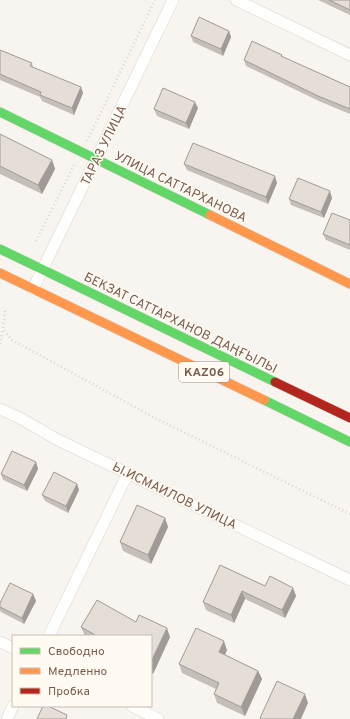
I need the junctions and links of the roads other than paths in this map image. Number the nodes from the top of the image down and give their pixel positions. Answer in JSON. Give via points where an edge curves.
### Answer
{"nodes":[{"id":1,"x":173,"y":0,"type":"edge"},
{"id":2,"x":236,"y":0,"type":"edge"},
{"id":3,"x":350,"y":55,"type":"edge"},
{"id":4,"x":0,"y":112,"type":"edge"},
{"id":5,"x":96,"y":159,"type":"junction"},
{"id":6,"x":0,"y":249,"type":"edge"},
{"id":7,"x":43,"y":270,"type":"junction"},
{"id":8,"x":0,"y":273,"type":"edge"},
{"id":9,"x":350,"y":284,"type":"edge"},
{"id":10,"x":33,"y":289,"type":"junction"},
{"id":11,"x":148,"y":332,"type":"junction"},
{"id":12,"x":0,"y":409,"type":"edge"},
{"id":13,"x":350,"y":418,"type":"edge"},
{"id":14,"x":350,"y":442,"type":"edge"},
{"id":15,"x":128,"y":473,"type":"junction"},
{"id":16,"x":350,"y":580,"type":"edge"},
{"id":17,"x":49,"y":635,"type":"edge"},
{"id":18,"x":0,"y":642,"type":"edge"},
{"id":19,"x":12,"y":648,"type":"edge"},
{"id":20,"x":13,"y":707,"type":"edge"},
{"id":21,"x":134,"y":707,"type":"edge"},
{"id":22,"x":7,"y":719,"type":"edge"},
{"id":23,"x":158,"y":719,"type":"edge"}],
"edges":[{"from":1,"to":5,"type":"street","name":"ТАРАЗ УЛИЦА"},
{"from":2,"to":3,"type":"street"},
{"from":4,"to":5,"type":"main road","name":"УЛИЦА САТТАРХАНОВА"},
{"from":5,"to":7,"type":"street","name":"ТАРАЗ УЛИЦА"},
{"from":5,"to":9,"type":"main road","name":"УЛИЦА САТТАРХАНОВА"},
{"from":6,"to":7,"type":"main road","name":"БЕКЗАТ САТТАРХАНОВ ДАҢҒЫЛЫ","number":"KАZ06"},
{"from":7,"to":10,"type":"street","name":"ТАРАЗ УЛИЦА"},
{"from":7,"to":11,"type":"main road","name":"БЕКЗАТ САТТАРХАНОВ ДАҢҒЫЛЫ","number":"KАZ06"},
{"from":8,"to":10,"type":"main road","name":"БЕКЗАТ САТТАРХАНОВ ДАҢҒЫЛЫ","number":"KАZ06"},
{"from":10,"to":11,"type":"main road","name":"БЕКЗАТ САТТАРХАНОВ ДАҢҒЫЛЫ","number":"KАZ06"},
{"from":11,"to":13,"type":"main road","name":"БЕКЗАТ САТТАРХАНОВ ДАҢҒЫЛЫ","number":"KАZ06"},
{"from":11,"to":14,"type":"main road","name":"БЕКЗАТ САТТАРХАНОВ ДАҢҒЫЛЫ","number":"KАZ06"},
{"from":12,"to":15,"type":"street","name":"Ы.ИСМАИЛОВ УЛИЦА"},
{"from":15,"to":16,"type":"street","name":"Ы.ИСМАИЛОВ УЛИЦА"},
{"from":15,"to":17,"type":"street"},
{"from":18,"to":19,"type":"street"},
{"from":20,"to":22,"type":"street"},
{"from":21,"to":23,"type":"street"}]}
